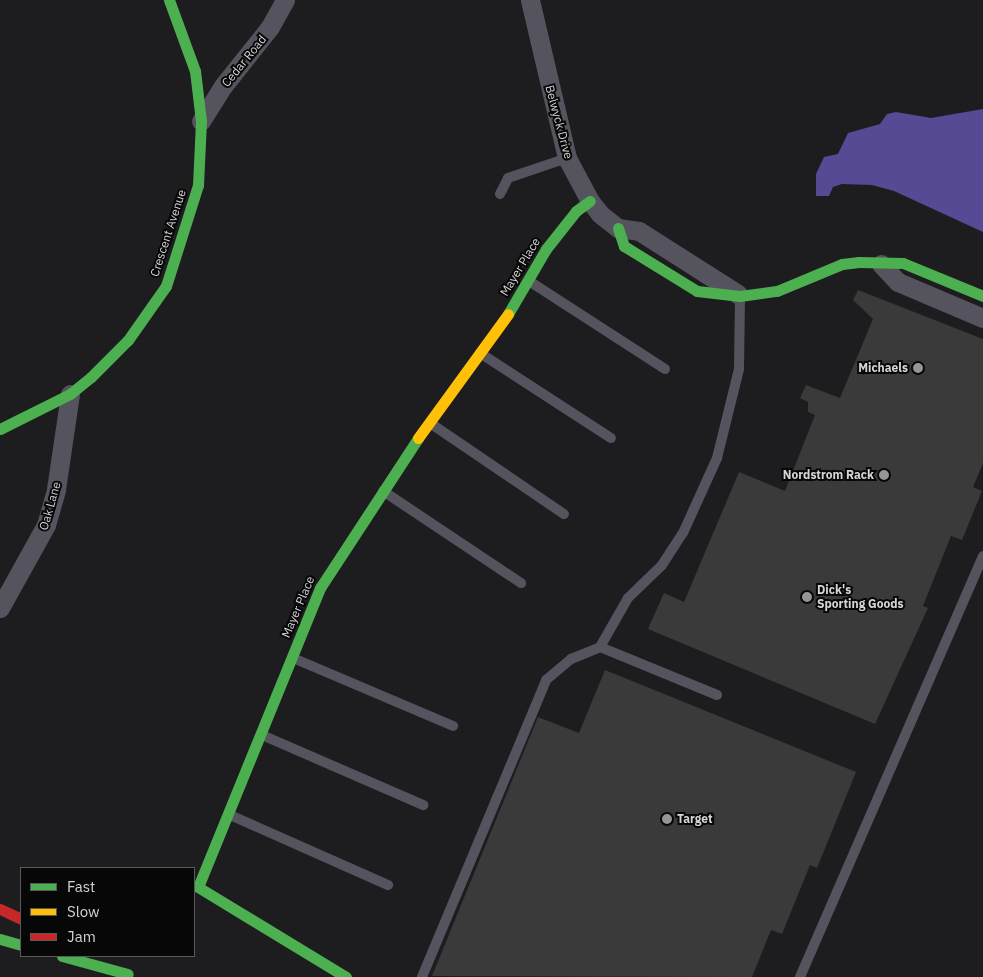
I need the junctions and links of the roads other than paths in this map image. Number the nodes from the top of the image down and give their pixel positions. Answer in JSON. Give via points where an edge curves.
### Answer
{"nodes":[{"id":1,"x":169,"y":0,"type":"edge"},
{"id":2,"x":285,"y":0,"type":"edge"},
{"id":3,"x":530,"y":0,"type":"edge"},
{"id":4,"x":201,"y":121,"type":"junction"},
{"id":5,"x":567,"y":158,"type":"junction"},
{"id":6,"x":500,"y":194,"type":"dead end"},
{"id":7,"x":590,"y":201,"type":"junction"},
{"id":8,"x":881,"y":264,"type":"junction"},
{"id":9,"x":528,"y":281,"type":"junction"},
{"id":10,"x":740,"y":296,"type":"junction"},
{"id":11,"x":983,"y":296,"type":"edge"},
{"id":12,"x":983,"y":318,"type":"edge"},
{"id":13,"x":480,"y":353,"type":"junction"},
{"id":14,"x":665,"y":369,"type":"dead end"},
{"id":15,"x":70,"y":394,"type":"junction"},
{"id":16,"x":430,"y":422,"type":"junction"},
{"id":17,"x":0,"y":429,"type":"edge"},
{"id":18,"x":611,"y":438,"type":"dead end"},
{"id":19,"x":383,"y":490,"type":"junction"},
{"id":20,"x":564,"y":514,"type":"dead end"},
{"id":21,"x":983,"y":556,"type":"edge"},
{"id":22,"x":522,"y":583,"type":"dead end"},
{"id":23,"x":0,"y":608,"type":"edge"},
{"id":24,"x":600,"y":647,"type":"junction"},
{"id":25,"x":292,"y":658,"type":"junction"},
{"id":26,"x":717,"y":695,"type":"dead end"},
{"id":27,"x":453,"y":726,"type":"dead end"},
{"id":28,"x":262,"y":734,"type":"junction"},
{"id":29,"x":423,"y":805,"type":"dead end"},
{"id":30,"x":226,"y":814,"type":"junction"},
{"id":31,"x":388,"y":885,"type":"dead end"},
{"id":32,"x":0,"y":909,"type":"edge"},
{"id":33,"x":20,"y":919,"type":"edge"},
{"id":34,"x":0,"y":939,"type":"edge"},
{"id":35,"x":20,"y":945,"type":"edge"},
{"id":36,"x":66,"y":957,"type":"edge"},
{"id":37,"x":96,"y":957,"type":"edge"},
{"id":38,"x":132,"y":975,"type":"edge"},
{"id":39,"x":346,"y":977,"type":"edge"},
{"id":40,"x":422,"y":977,"type":"edge"},
{"id":41,"x":800,"y":977,"type":"edge"}],
"edges":[{"from":1,"to":4,"type":"main road","name":"Crescent Avenue","via":[[194,71]]},
{"from":2,"to":4,"type":"street","name":"Cedar Road","via":[[270,27],[223,86]]},
{"from":3,"to":5,"type":"street","name":"Belwyck Drive"},
{"from":4,"to":15,"type":"main road","name":"Crescent Avenue","via":[[198,185],[166,286],[128,340]]},
{"from":5,"to":6,"type":"lane","via":[[508,178]]},
{"from":5,"to":7,"type":"street","name":"Belwyck Drive"},
{"from":7,"to":9,"type":"main road","name":"Mayer Place","via":[[576,211],[546,249]]},
{"from":7,"to":10,"type":"street","name":"Belwyck Drive","via":[[618,228],[639,231]]},
{"from":8,"to":10,"type":"main road","via":[[842,264],[777,290]]},
{"from":8,"to":11,"type":"main road","via":[[903,263]]},
{"from":8,"to":12,"type":"street","via":[[898,282]]},
{"from":9,"to":13,"type":"main road","name":"Mayer Place"},
{"from":9,"to":14,"type":"lane"},
{"from":10,"to":24,"type":"lane","via":[[739,369],[717,458],[683,533],[662,565],[628,598]]},
{"from":13,"to":16,"type":"main road","name":"Mayer Place"},
{"from":13,"to":18,"type":"lane"},
{"from":15,"to":17,"type":"main road","name":"Crescent Avenue"},
{"from":15,"to":23,"type":"street","name":"Oak Lane","via":[[56,489],[46,525]]},
{"from":16,"to":19,"type":"main road","name":"Mayer Place"},
{"from":16,"to":20,"type":"lane"},
{"from":19,"to":22,"type":"lane"},
{"from":19,"to":25,"type":"main road","name":"Mayer Place","via":[[320,588]]},
{"from":21,"to":41,"type":"lane"},
{"from":24,"to":26,"type":"lane"},
{"from":24,"to":40,"type":"lane","via":[[571,659],[546,680]]},
{"from":25,"to":27,"type":"lane"},
{"from":25,"to":28,"type":"main road","name":"Mayer Place"},
{"from":28,"to":29,"type":"lane"},
{"from":28,"to":30,"type":"main road","name":"Mayer Place"},
{"from":30,"to":31,"type":"lane"},
{"from":30,"to":39,"type":"main road","name":"Mayer Place","via":[[198,887]]},
{"from":32,"to":33,"type":"main road"},
{"from":34,"to":35,"type":"main road"},
{"from":36,"to":38,"type":"main road"},
{"from":37,"to":38,"type":"main road"}]}
